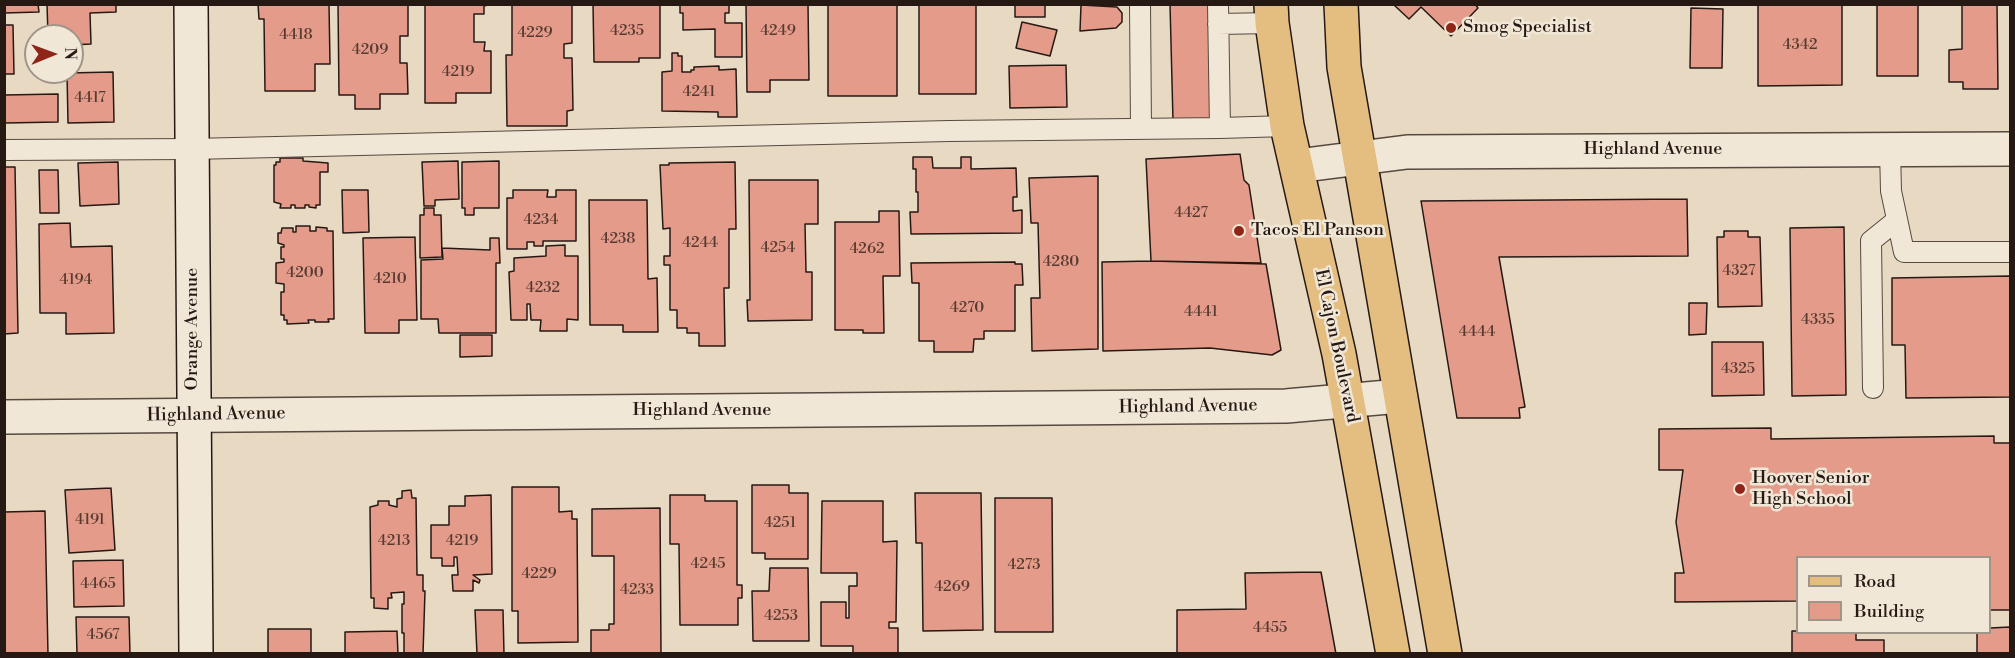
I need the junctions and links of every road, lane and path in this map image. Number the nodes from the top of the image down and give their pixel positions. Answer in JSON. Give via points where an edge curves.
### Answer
{"nodes":[{"id":1,"x":191,"y":4,"type":"edge"},
{"id":2,"x":1140,"y":4,"type":"edge"},
{"id":3,"x":1341,"y":4,"type":"edge"},
{"id":4,"x":1218,"y":14,"type":"edge"},
{"id":5,"x":1272,"y":14,"type":"edge"},
{"id":6,"x":1287,"y":126,"type":"junction"},
{"id":7,"x":1220,"y":128,"type":"junction"},
{"id":8,"x":1141,"y":129,"type":"junction"},
{"id":9,"x":192,"y":149,"type":"junction"},
{"id":10,"x":1890,"y":149,"type":"junction"},
{"id":11,"x":2010,"y":149,"type":"edge"},
{"id":12,"x":4,"y":150,"type":"edge"},
{"id":13,"x":1359,"y":157,"type":"junction"},
{"id":14,"x":1297,"y":166,"type":"junction"},
{"id":15,"x":1897,"y":220,"type":"junction"},
{"id":16,"x":2010,"y":252,"type":"edge"},
{"id":17,"x":1873,"y":388,"type":"dead end"},
{"id":18,"x":1400,"y":396,"type":"junction"},
{"id":19,"x":1348,"y":400,"type":"junction"},
{"id":20,"x":194,"y":415,"type":"junction"},
{"id":21,"x":4,"y":417,"type":"edge"},
{"id":22,"x":196,"y":654,"type":"edge"},
{"id":23,"x":1393,"y":654,"type":"edge"},
{"id":24,"x":1445,"y":654,"type":"edge"}],
"edges":[{"from":1,"to":9,"type":"street","name":"Orange Avenue"},
{"from":2,"to":8,"type":"lane"},
{"from":3,"to":13,"type":"main road","via":[[1344,67]]},
{"from":4,"to":5,"type":"lane"},
{"from":4,"to":7,"type":"lane"},
{"from":5,"to":6,"type":"main road","name":"El Cajon Boulevard"},
{"from":6,"to":7,"type":"lane"},
{"from":6,"to":14,"type":"main road","name":"El Cajon Boulevard"},
{"from":7,"to":8,"type":"lane"},
{"from":8,"to":9,"type":"lane"},
{"from":9,"to":12,"type":"lane"},
{"from":9,"to":20,"type":"street","name":"Orange Avenue"},
{"from":10,"to":11,"type":"street","name":"Highland Avenue"},
{"from":10,"to":13,"type":"street","name":"Highland Avenue","via":[[1407,152]]},
{"from":10,"to":15,"type":"lane","via":[[1891,191]]},
{"from":13,"to":14,"type":"street","name":"Highland Avenue"},
{"from":13,"to":18,"type":"main road"},
{"from":14,"to":19,"type":"main road","name":"El Cajon Boulevard"},
{"from":15,"to":16,"type":"lane","via":[[1904,252]]},
{"from":15,"to":17,"type":"lane","via":[[1871,241]]},
{"from":18,"to":19,"type":"street","name":"Highland Avenue"},
{"from":18,"to":24,"type":"main road"},
{"from":19,"to":20,"type":"street","name":"Highland Avenue","via":[[1275,406]]},
{"from":19,"to":23,"type":"main road","name":"El Cajon Boulevard"},
{"from":20,"to":21,"type":"street","name":"Highland Avenue"},
{"from":20,"to":22,"type":"street","name":"Orange Avenue"}]}
